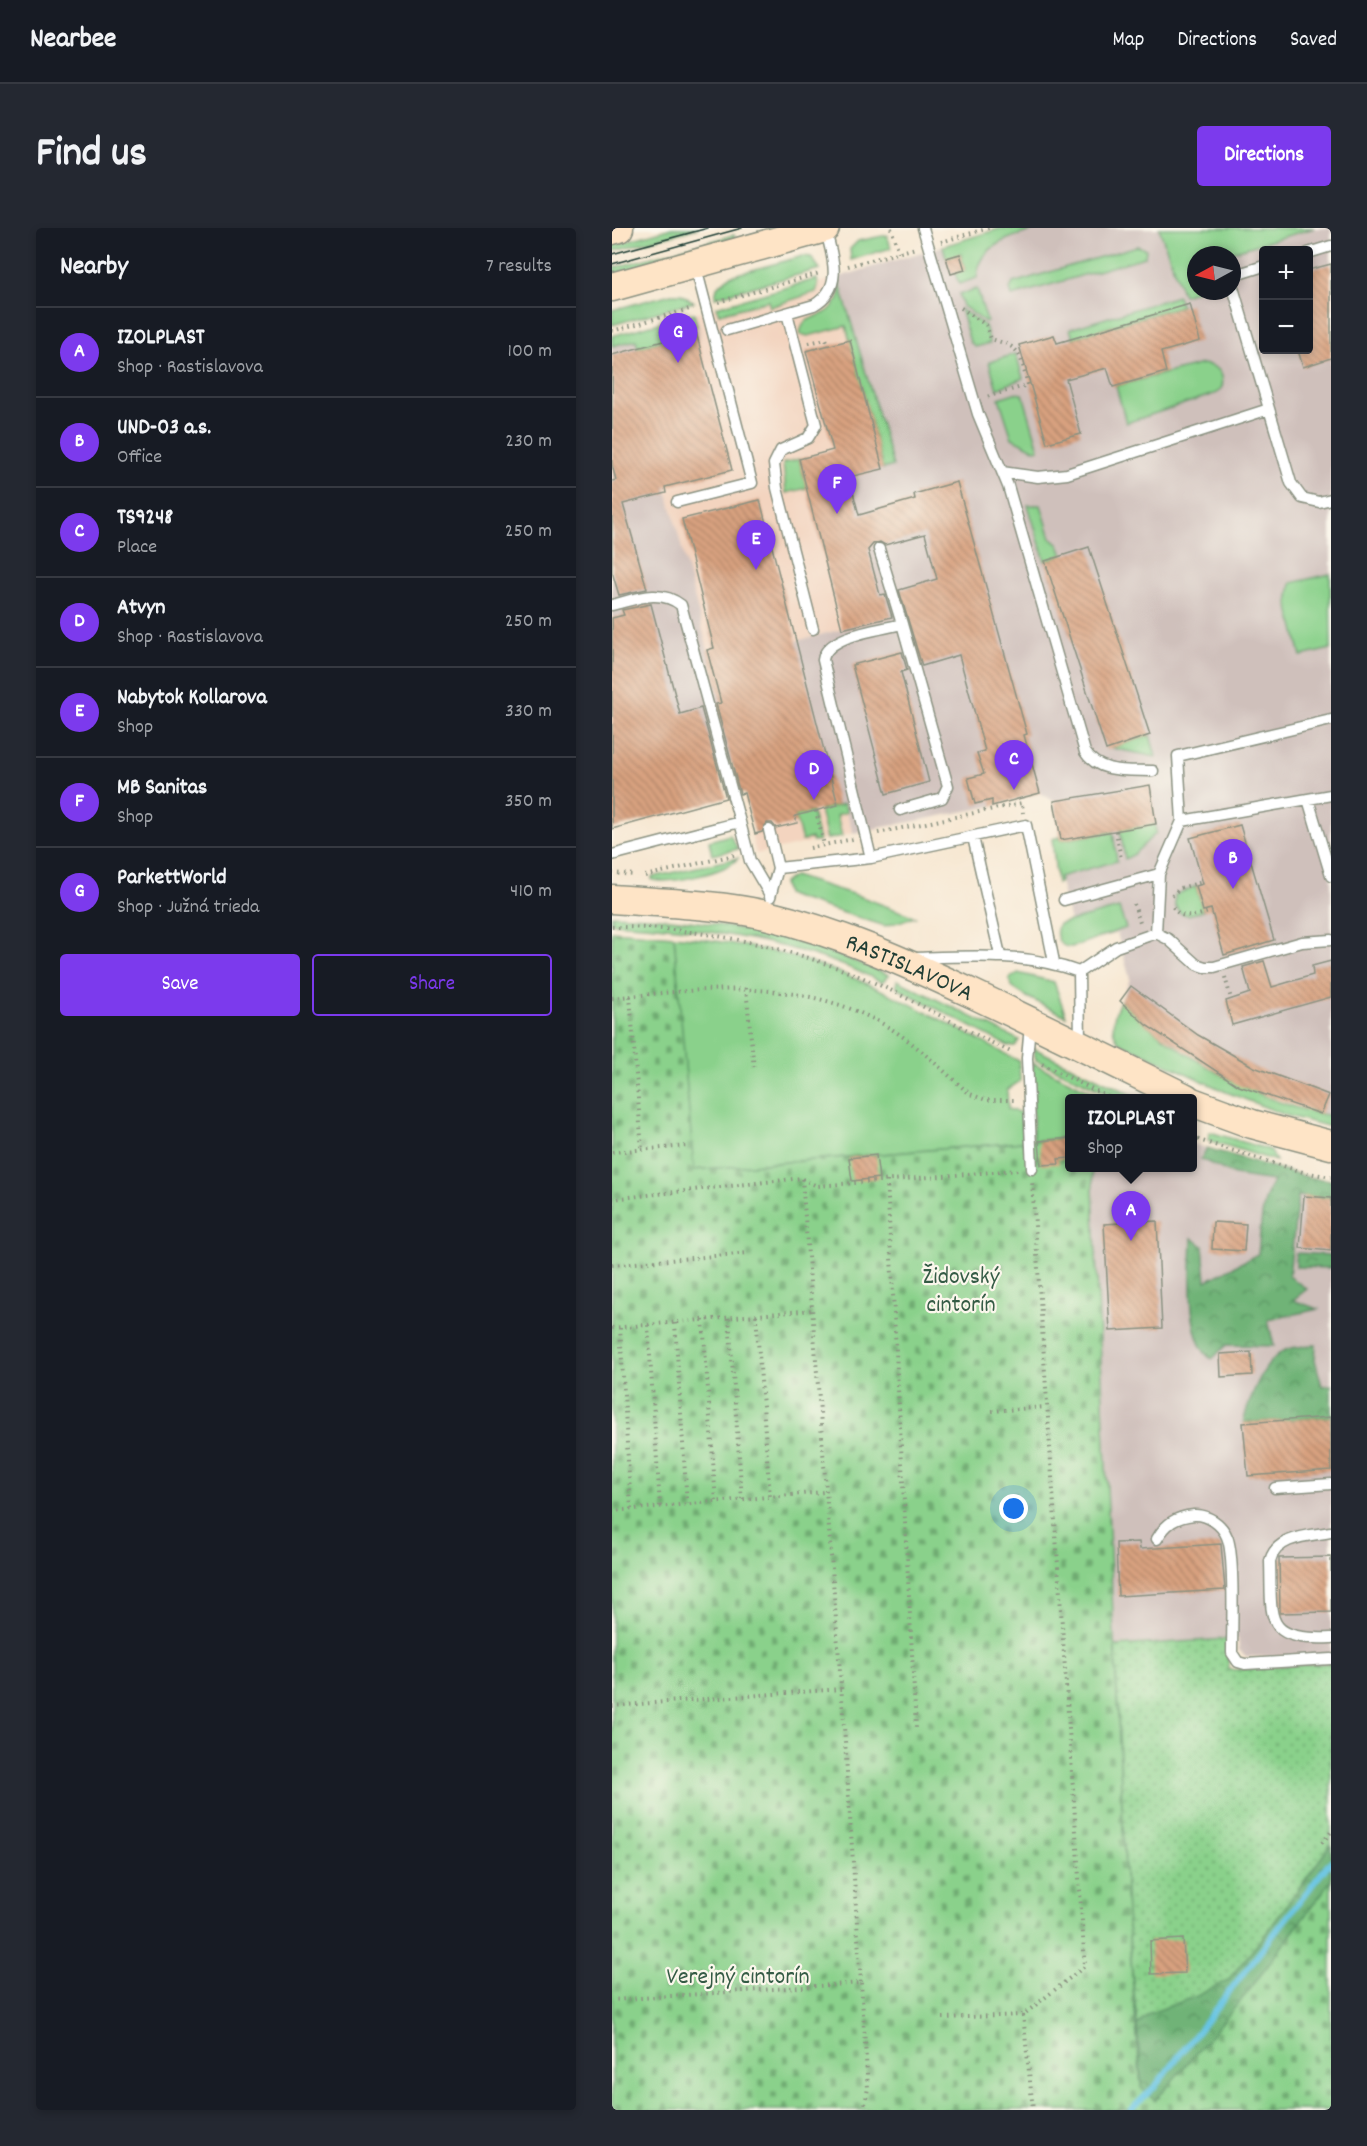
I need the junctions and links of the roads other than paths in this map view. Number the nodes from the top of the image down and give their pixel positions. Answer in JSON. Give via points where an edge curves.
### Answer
{"nodes":[{"id":1,"x":619,"y":228,"type":"edge"},
{"id":2,"x":825,"y":228,"type":"edge"},
{"id":3,"x":923,"y":228,"type":"edge"},
{"id":4,"x":612,"y":230,"type":"edge"},
{"id":5,"x":1331,"y":246,"type":"edge"},
{"id":6,"x":1313,"y":251,"type":"edge"},
{"id":7,"x":695,"y":264,"type":"junction"},
{"id":8,"x":1259,"y":267,"type":"edge"},
{"id":9,"x":1241,"y":273,"type":"edge"},
{"id":10,"x":612,"y":287,"type":"edge"},
{"id":11,"x":1237,"y":300,"type":"edge"},
{"id":12,"x":787,"y":313,"type":"junction"},
{"id":13,"x":727,"y":330,"type":"dead end"},
{"id":14,"x":1269,"y":409,"type":"junction"},
{"id":15,"x":1002,"y":472,"type":"junction"},
{"id":16,"x":1331,"y":499,"type":"edge"},
{"id":17,"x":677,"y":502,"type":"dead end"},
{"id":18,"x":879,"y":549,"type":"dead end"},
{"id":19,"x":612,"y":605,"type":"edge"},
{"id":20,"x":902,"y":624,"type":"junction"},
{"id":21,"x":813,"y":629,"type":"dead end"},
{"id":22,"x":1331,"y":720,"type":"edge"},
{"id":23,"x":1153,"y":771,"type":"dead end"},
{"id":24,"x":1331,"y":795,"type":"edge"},
{"id":25,"x":1308,"y":799,"type":"junction"},
{"id":26,"x":900,"y":810,"type":"dead end"},
{"id":27,"x":1182,"y":821,"type":"junction"},
{"id":28,"x":740,"y":822,"type":"junction"},
{"id":29,"x":769,"y":830,"type":"dead end"},
{"id":30,"x":973,"y":837,"type":"junction"},
{"id":31,"x":612,"y":855,"type":"edge"},
{"id":32,"x":871,"y":858,"type":"junction"},
{"id":33,"x":778,"y":868,"type":"junction"},
{"id":34,"x":1159,"y":874,"type":"junction"},
{"id":35,"x":1331,"y":876,"type":"edge"},
{"id":36,"x":612,"y":899,"type":"edge"},
{"id":37,"x":1064,"y":900,"type":"dead end"},
{"id":38,"x":768,"y":905,"type":"junction"},
{"id":39,"x":1156,"y":933,"type":"junction"},
{"id":40,"x":1331,"y":940,"type":"edge"},
{"id":41,"x":1000,"y":955,"type":"junction"},
{"id":42,"x":894,"y":959,"type":"junction"},
{"id":43,"x":1054,"y":962,"type":"junction"},
{"id":44,"x":1079,"y":972,"type":"junction"},
{"id":45,"x":1031,"y":1021,"type":"junction"},
{"id":46,"x":1081,"y":1046,"type":"junction"},
{"id":47,"x":1178,"y":1094,"type":"edge"},
{"id":48,"x":1197,"y":1104,"type":"edge"},
{"id":49,"x":1331,"y":1145,"type":"edge"},
{"id":50,"x":1032,"y":1169,"type":"road end"},
{"id":51,"x":1331,"y":1484,"type":"edge"},
{"id":52,"x":1275,"y":1488,"type":"dead end"},
{"id":53,"x":1331,"y":1532,"type":"edge"},
{"id":54,"x":1157,"y":1539,"type":"dead end"},
{"id":55,"x":1331,"y":1638,"type":"edge"},
{"id":56,"x":1331,"y":1659,"type":"edge"}],
"edges":[{"from":1,"to":4,"type":"street"},
{"from":2,"to":7,"type":"street"},
{"from":2,"to":12,"type":"lane","via":[[836,269],[829,291],[814,305]]},
{"from":3,"to":15,"type":"lane","via":[[974,401]]},
{"from":5,"to":6,"type":"lane"},
{"from":7,"to":10,"type":"street"},
{"from":7,"to":17,"type":"lane","via":[[752,483]]},
{"from":8,"to":9,"type":"lane"},
{"from":11,"to":14,"type":"lane"},
{"from":12,"to":13,"type":"lane"},
{"from":12,"to":21,"type":"lane","via":[[816,425],[808,438],[781,450],[774,464]]},
{"from":14,"to":15,"type":"lane","via":[[1060,476]]},
{"from":14,"to":16,"type":"lane","via":[[1291,483],[1302,498],[1319,502]]},
{"from":15,"to":23,"type":"lane","via":[[1084,752],[1099,766]]},
{"from":18,"to":20,"type":"lane"},
{"from":19,"to":28,"type":"lane","via":[[662,595],[681,605]]},
{"from":20,"to":26,"type":"lane","via":[[948,786],[942,798]]},
{"from":20,"to":32,"type":"lane","via":[[834,642],[823,660]]},
{"from":22,"to":27,"type":"lane","via":[[1178,756]]},
{"from":24,"to":25,"type":"lane"},
{"from":25,"to":27,"type":"lane"},
{"from":25,"to":35,"type":"lane"},
{"from":27,"to":34,"type":"lane"},
{"from":28,"to":31,"type":"lane"},
{"from":28,"to":38,"type":"lane"},
{"from":29,"to":33,"type":"lane"},
{"from":30,"to":32,"type":"lane"},
{"from":30,"to":41,"type":"lane"},
{"from":30,"to":43,"type":"lane","via":[[1026,825]]},
{"from":32,"to":33,"type":"lane"},
{"from":33,"to":38,"type":"lane"},
{"from":34,"to":37,"type":"lane"},
{"from":34,"to":39,"type":"lane"},
{"from":36,"to":38,"type":"street","name":"RASTISLAVOVA","via":[[735,910]]},
{"from":38,"to":42,"type":"street","name":"RASTISLAVOVA","via":[[803,925]]},
{"from":39,"to":40,"type":"lane","via":[[1205,967],[1302,942]]},
{"from":39,"to":44,"type":"lane","via":[[1116,947]]},
{"from":41,"to":42,"type":"lane"},
{"from":41,"to":43,"type":"lane"},
{"from":42,"to":45,"type":"street","name":"RASTISLAVOVA"},
{"from":43,"to":44,"type":"lane"},
{"from":44,"to":46,"type":"lane"},
{"from":45,"to":46,"type":"street","name":"RASTISLAVOVA"},
{"from":45,"to":50,"type":"lane","via":[[1027,1058]]},
{"from":46,"to":47,"type":"street","name":"RASTISLAVOVA"},
{"from":48,"to":49,"type":"street","via":[[1252,1124]]},
{"from":51,"to":52,"type":"lane"},
{"from":53,"to":55,"type":"lane","via":[[1286,1542],[1272,1553],[1270,1561],[1272,1620],[1278,1628],[1298,1638]]},
{"from":54,"to":56,"type":"lane","via":[[1167,1523],[1179,1517],[1204,1516],[1221,1528],[1230,1546],[1232,1653],[1238,1662]]}]}
